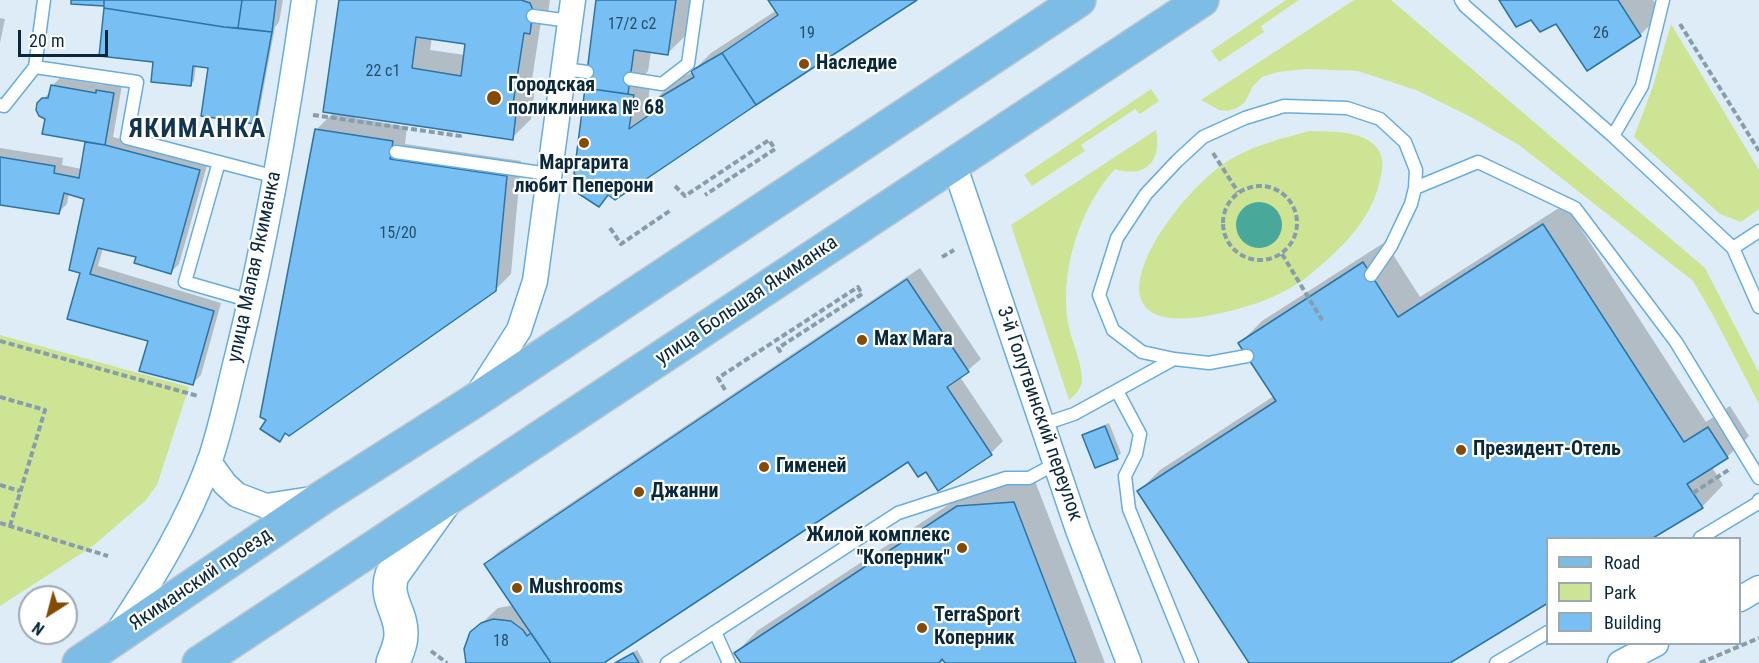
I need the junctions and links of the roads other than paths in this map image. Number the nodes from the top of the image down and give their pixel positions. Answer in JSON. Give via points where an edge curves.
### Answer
{"nodes":[{"id":1,"x":44,"y":0,"type":"edge"},
{"id":2,"x":304,"y":0,"type":"edge"},
{"id":3,"x":697,"y":0,"type":"edge"},
{"id":4,"x":1079,"y":0,"type":"edge"},
{"id":5,"x":1203,"y":0,"type":"edge"},
{"id":6,"x":1461,"y":0,"type":"edge"},
{"id":7,"x":1663,"y":0,"type":"edge"},
{"id":8,"x":571,"y":11,"type":"edge"},
{"id":9,"x":533,"y":16,"type":"dead end"},
{"id":10,"x":35,"y":67,"type":"junction"},
{"id":11,"x":630,"y":79,"type":"dead end"},
{"id":12,"x":0,"y":105,"type":"edge"},
{"id":13,"x":1613,"y":136,"type":"junction"},
{"id":14,"x":396,"y":152,"type":"dead end"},
{"id":15,"x":219,"y":162,"type":"junction"},
{"id":16,"x":954,"y":164,"type":"junction"},
{"id":17,"x":549,"y":174,"type":"junction"},
{"id":18,"x":276,"y":177,"type":"junction"},
{"id":19,"x":1415,"y":189,"type":"junction"},
{"id":20,"x":1759,"y":231,"type":"edge"},
{"id":21,"x":1733,"y":248,"type":"junction"},
{"id":22,"x":1371,"y":275,"type":"dead end"},
{"id":23,"x":251,"y":301,"type":"junction"},
{"id":24,"x":1759,"y":307,"type":"edge"},
{"id":25,"x":1247,"y":356,"type":"dead end"},
{"id":26,"x":1174,"y":359,"type":"junction"},
{"id":27,"x":1117,"y":390,"type":"junction"},
{"id":28,"x":474,"y":400,"type":"junction"},
{"id":29,"x":1044,"y":424,"type":"junction"},
{"id":30,"x":209,"y":462,"type":"junction"},
{"id":31,"x":1057,"y":464,"type":"junction"},
{"id":32,"x":1759,"y":478,"type":"edge"},
{"id":33,"x":323,"y":497,"type":"junction"},
{"id":34,"x":1759,"y":500,"type":"edge"},
{"id":35,"x":445,"y":501,"type":"junction"},
{"id":36,"x":1702,"y":537,"type":"edge"},
{"id":37,"x":1759,"y":588,"type":"edge"},
{"id":38,"x":1741,"y":598,"type":"edge"},
{"id":39,"x":715,"y":632,"type":"junction"},
{"id":40,"x":1546,"y":633,"type":"edge"},
{"id":41,"x":112,"y":641,"type":"junction"},
{"id":42,"x":1654,"y":645,"type":"edge"},
{"id":43,"x":79,"y":663,"type":"edge"},
{"id":44,"x":199,"y":663,"type":"edge"},
{"id":45,"x":393,"y":663,"type":"edge"},
{"id":46,"x":668,"y":663,"type":"edge"},
{"id":47,"x":729,"y":663,"type":"edge"},
{"id":48,"x":1129,"y":663,"type":"edge"},
{"id":49,"x":1192,"y":663,"type":"edge"},
{"id":50,"x":1496,"y":663,"type":"edge"},
{"id":51,"x":1620,"y":663,"type":"edge"}],
"edges":[{"from":1,"to":10,"type":"lane"},
{"from":2,"to":18,"type":"street","name":"улица Малая Якиманка"},
{"from":3,"to":11,"type":"lane","via":[[688,64],[662,84]]},
{"from":4,"to":28,"type":"main road"},
{"from":5,"to":16,"type":"main road","name":"улица Большая Якиманка"},
{"from":6,"to":13,"type":"lane"},
{"from":7,"to":13,"type":"lane","via":[[1642,86]]},
{"from":8,"to":9,"type":"lane"},
{"from":8,"to":17,"type":"street","via":[[575,70]]},
{"from":10,"to":12,"type":"lane","via":[[4,106]]},
{"from":10,"to":15,"type":"lane","via":[[137,82],[127,138]]},
{"from":13,"to":21,"type":"lane"},
{"from":14,"to":17,"type":"lane"},
{"from":15,"to":18,"type":"lane"},
{"from":15,"to":23,"type":"lane","via":[[185,282]]},
{"from":16,"to":29,"type":"street","name":"3-й Голутвинский переулок"},
{"from":16,"to":35,"type":"main road","name":"улица Большая Якиманка"},
{"from":17,"to":28,"type":"street","via":[[536,281],[519,330]]},
{"from":18,"to":23,"type":"street","name":"улица Малая Якиманка"},
{"from":19,"to":22,"type":"lane","via":[[1391,246]]},
{"from":19,"to":26,"type":"lane","via":[[1416,170],[1405,142],[1380,119],[1347,108],[1284,106],[1245,118],[1203,138],[1146,194],[1117,238],[1099,295],[1113,330],[1142,352]]},
{"from":19,"to":32,"type":"lane","via":[[1478,162],[1575,208],[1676,342]]},
{"from":20,"to":21,"type":"lane"},
{"from":21,"to":24,"type":"lane"},
{"from":23,"to":30,"type":"street","name":"улица Малая Якиманка"},
{"from":25,"to":26,"type":"lane","via":[[1209,363]]},
{"from":26,"to":27,"type":"lane"},
{"from":27,"to":29,"type":"lane","via":[[1074,414]]},
{"from":27,"to":49,"type":"lane","via":[[1140,434],[1125,477],[1129,509]]},
{"from":28,"to":33,"type":"main road"},
{"from":29,"to":31,"type":"street","name":"3-й Голутвинский переулок"},
{"from":30,"to":33,"type":"street","via":[[237,495],[266,506]]},
{"from":30,"to":41,"type":"street","name":"улица Малая Якиманка","via":[[158,571]]},
{"from":31,"to":39,"type":"lane","via":[[1029,478],[1006,478],[898,513]]},
{"from":31,"to":48,"type":"street","name":"3-й Голутвинский переулок"},
{"from":33,"to":41,"type":"main road","name":"Якиманский проезд"},
{"from":34,"to":36,"type":"lane"},
{"from":35,"to":44,"type":"main road"},
{"from":35,"to":45,"type":"street","name":"улица Большая Якиманка","via":[[389,584],[401,637]]},
{"from":37,"to":38,"type":"street"},
{"from":39,"to":46,"type":"lane"},
{"from":39,"to":47,"type":"lane"},
{"from":40,"to":50,"type":"lane"},
{"from":41,"to":43,"type":"main road","name":"Якиманский проезд"},
{"from":42,"to":51,"type":"street"}]}
